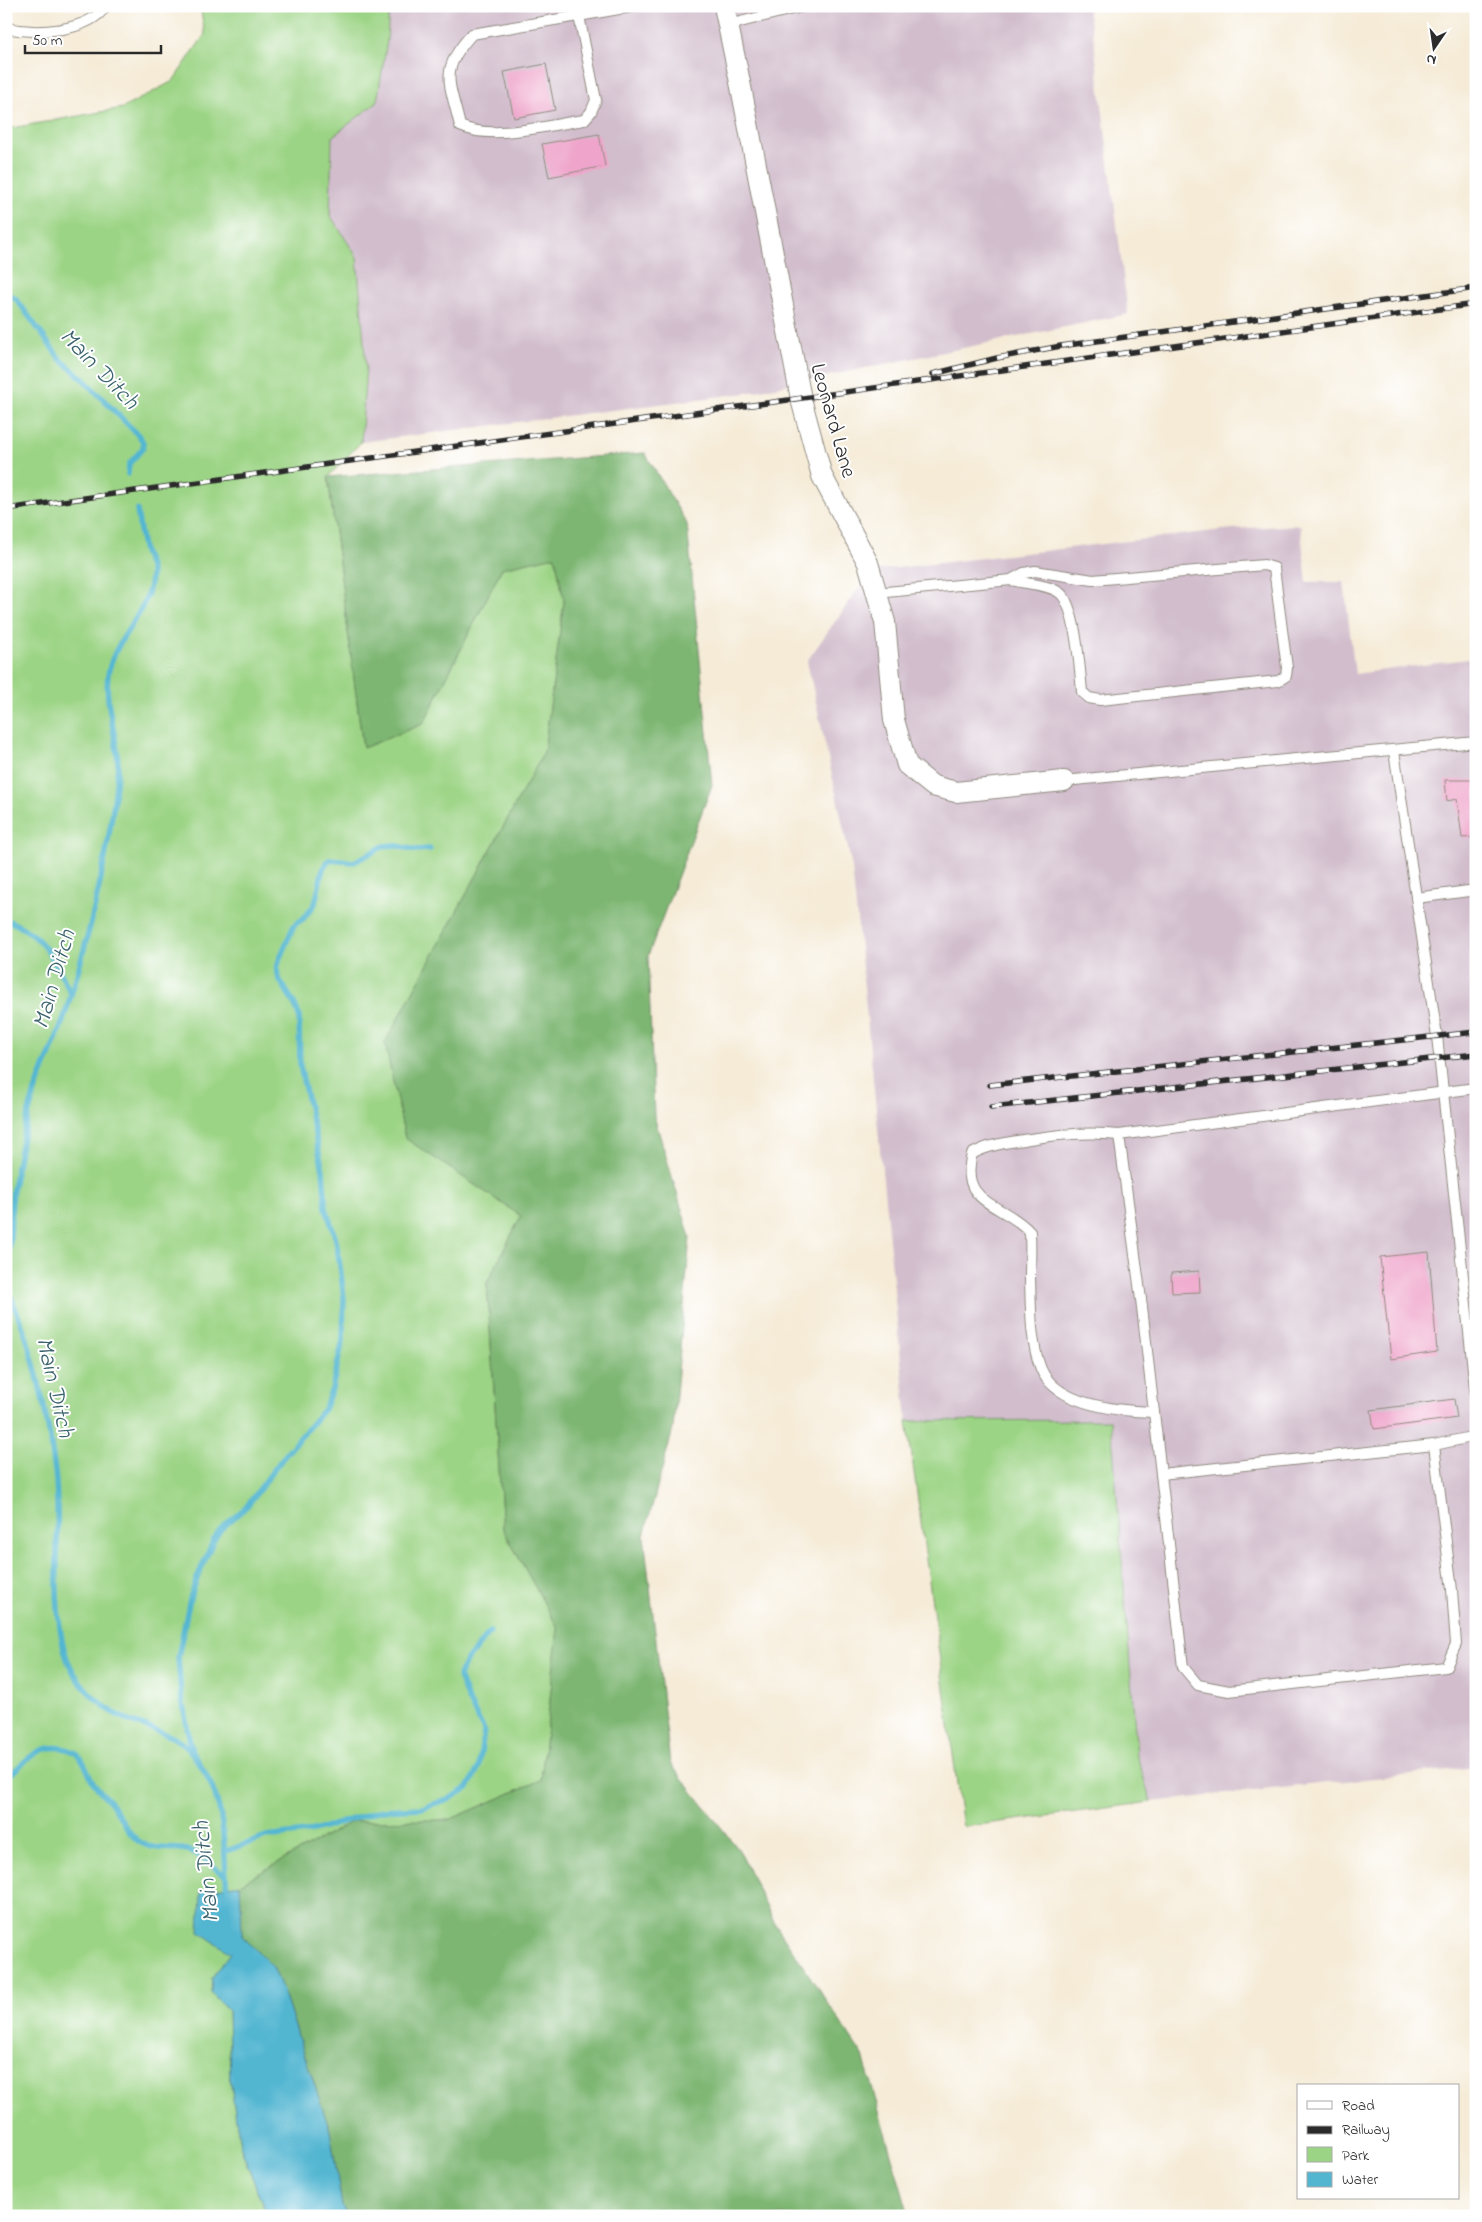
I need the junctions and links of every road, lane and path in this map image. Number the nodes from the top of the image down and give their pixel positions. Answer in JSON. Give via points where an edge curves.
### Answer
{"nodes":[{"id":1,"x":106,"y":6,"type":"edge"},
{"id":2,"x":637,"y":6,"type":"edge"},
{"id":3,"x":805,"y":6,"type":"edge"},
{"id":4,"x":579,"y":16,"type":"junction"},
{"id":5,"x":726,"y":16,"type":"edge"},
{"id":6,"x":6,"y":28,"type":"edge"},
{"id":7,"x":1011,"y":580,"type":"junction"},
{"id":8,"x":876,"y":593,"type":"junction"},
{"id":9,"x":1476,"y":742,"type":"edge"},
{"id":10,"x":1394,"y":751,"type":"junction"},
{"id":11,"x":1064,"y":781,"type":"joint"},
{"id":12,"x":1476,"y":890,"type":"edge"},
{"id":13,"x":1416,"y":898,"type":"junction"},
{"id":14,"x":1476,"y":1088,"type":"edge"},
{"id":15,"x":1444,"y":1092,"type":"junction"},
{"id":16,"x":1119,"y":1135,"type":"junction"},
{"id":17,"x":1476,"y":1397,"type":"edge"},
{"id":18,"x":1154,"y":1412,"type":"junction"},
{"id":19,"x":1476,"y":1436,"type":"edge"},
{"id":20,"x":1434,"y":1445,"type":"junction"},
{"id":21,"x":1160,"y":1474,"type":"junction"}],
"edges":[{"from":1,"to":6,"type":"lane","via":[[88,21],[64,28],[36,32]]},
{"from":2,"to":4,"type":"lane"},
{"from":3,"to":5,"type":"lane"},
{"from":4,"to":4,"type":"lane","via":[[472,34],[452,61],[448,74],[460,126],[472,132],[489,134],[584,120],[596,100]]},
{"from":5,"to":8,"type":"street","name":"Leonard Lane","via":[[801,399],[822,476],[868,563]]},
{"from":7,"to":7,"type":"lane","via":[[1061,594],[1072,612],[1082,692],[1089,698],[1100,700],[1240,686],[1278,681],[1286,676],[1274,568],[1264,565],[1093,580],[1035,571]]},
{"from":7,"to":8,"type":"lane"},
{"from":8,"to":11,"type":"street","name":"Leonard Lane","via":[[884,622],[894,720],[907,765],[933,786],[956,792]]},
{"from":9,"to":10,"type":"lane"},
{"from":10,"to":11,"type":"lane"},
{"from":10,"to":13,"type":"lane"},
{"from":12,"to":13,"type":"lane"},
{"from":13,"to":15,"type":"lane"},
{"from":14,"to":15,"type":"lane"},
{"from":15,"to":16,"type":"lane"},
{"from":15,"to":17,"type":"lane"},
{"from":16,"to":18,"type":"lane"},
{"from":16,"to":18,"type":"lane","via":[[1071,1133],[985,1146],[972,1154],[969,1165],[971,1183],[978,1197],[1022,1223],[1030,1232],[1035,1350],[1042,1371],[1054,1385],[1078,1400],[1113,1409]]},
{"from":18,"to":21,"type":"lane"},
{"from":19,"to":20,"type":"lane"},
{"from":20,"to":21,"type":"lane"},
{"from":20,"to":21,"type":"lane","via":[[1456,1644],[1446,1667],[1229,1691],[1198,1685],[1182,1667]]}]}
